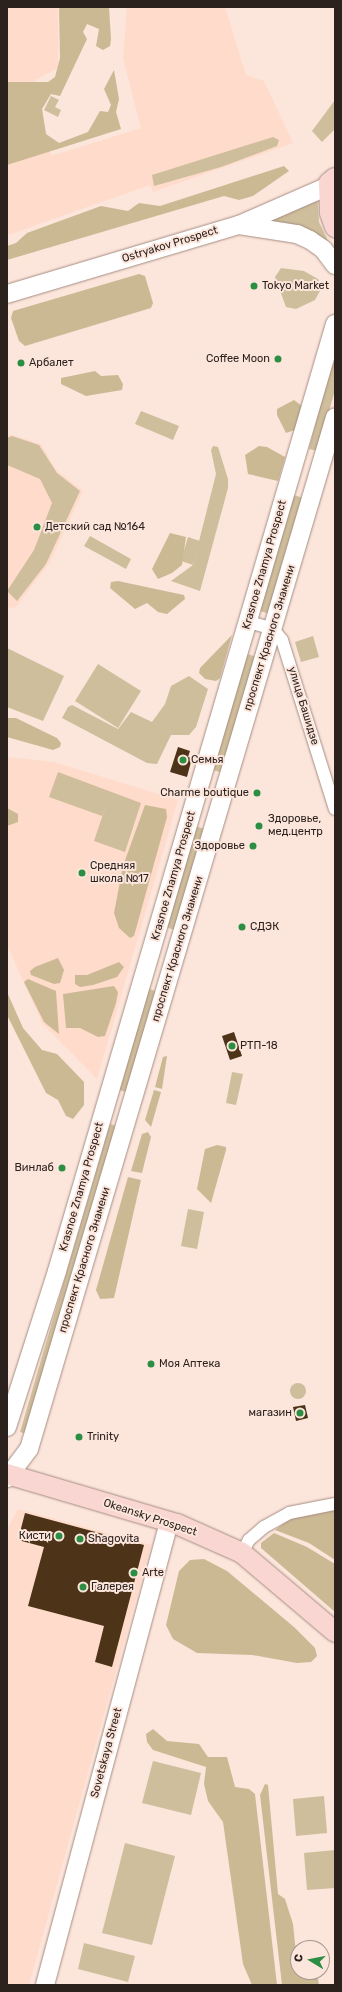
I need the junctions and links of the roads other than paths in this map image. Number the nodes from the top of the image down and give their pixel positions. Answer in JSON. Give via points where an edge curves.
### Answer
{"nodes":[{"id":1,"x":333,"y":187,"type":"edge"},
{"id":2,"x":239,"y":225,"type":"junction"},
{"id":3,"x":335,"y":227,"type":"edge"},
{"id":4,"x":335,"y":266,"type":"edge"},
{"id":5,"x":7,"y":294,"type":"edge"},
{"id":6,"x":335,"y":324,"type":"edge"},
{"id":7,"x":335,"y":417,"type":"edge"},
{"id":8,"x":296,"y":462,"type":"junction"},
{"id":9,"x":320,"y":469,"type":"junction"},
{"id":10,"x":249,"y":622,"type":"junction"},
{"id":11,"x":273,"y":629,"type":"junction"},
{"id":12,"x":335,"y":809,"type":"edge"},
{"id":13,"x":7,"y":1426,"type":"edge"},
{"id":14,"x":7,"y":1474,"type":"edge"},
{"id":15,"x":335,"y":1504,"type":"edge"},
{"id":16,"x":169,"y":1522,"type":"junction"},
{"id":17,"x":242,"y":1553,"type":"junction"},
{"id":18,"x":335,"y":1632,"type":"edge"},
{"id":19,"x":46,"y":1985,"type":"edge"}],
"edges":[{"from":1,"to":2,"type":"main road","name":"Ostryakov Prospect"},
{"from":1,"to":3,"type":"main road","via":[[330,213]]},
{"from":2,"to":4,"type":"main road","via":[[297,234],[323,250]]},
{"from":2,"to":5,"type":"main road","name":"Ostryakov Prospect"},
{"from":6,"to":8,"type":"main road","name":"Krasnoe Znamya Prospect"},
{"from":7,"to":9,"type":"main road","name":"проспект Красного Знамени"},
{"from":8,"to":9,"type":"main road"},
{"from":8,"to":10,"type":"main road","name":"Krasnoe Znamya Prospect"},
{"from":9,"to":11,"type":"main road","name":"проспект Красного Знамени"},
{"from":10,"to":11,"type":"street"},
{"from":10,"to":13,"type":"main road","name":"Krasnoe Znamya Prospect","via":[[59,1264]]},
{"from":11,"to":12,"type":"street","name":"улица Башидзе","via":[[284,645]]},
{"from":11,"to":14,"type":"main road","name":"проспект Красного Знамени","via":[[31,1444]]},
{"from":14,"to":16,"type":"main road","name":"Okeansky Prospect"},
{"from":15,"to":17,"type":"street","via":[[289,1513],[264,1527],[249,1540]]},
{"from":16,"to":17,"type":"main road","name":"Okeansky Prospect"},
{"from":16,"to":19,"type":"main road","name":"Sovetskaya Street"},
{"from":17,"to":18,"type":"main road","name":"Okeansky Prospect"}]}
